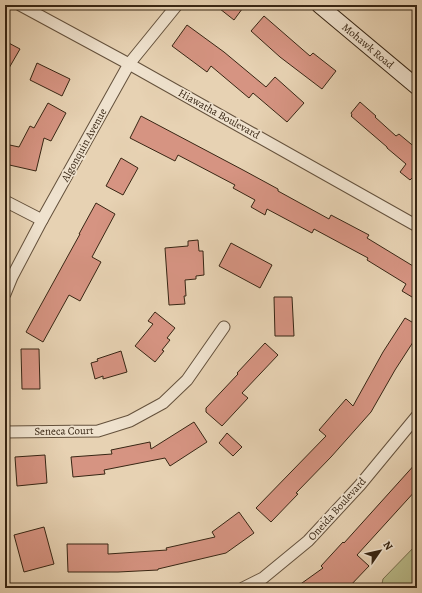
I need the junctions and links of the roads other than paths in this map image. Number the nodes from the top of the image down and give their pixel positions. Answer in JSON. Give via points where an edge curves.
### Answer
{"nodes":[{"id":1,"x":20,"y":5,"type":"edge"},
{"id":2,"x":177,"y":5,"type":"edge"},
{"id":3,"x":319,"y":5,"type":"edge"},
{"id":4,"x":129,"y":64,"type":"junction"},
{"id":5,"x":417,"y":87,"type":"edge"},
{"id":6,"x":5,"y":201,"type":"edge"},
{"id":7,"x":42,"y":220,"type":"junction"},
{"id":8,"x":417,"y":226,"type":"edge"},
{"id":9,"x":5,"y":294,"type":"edge"},
{"id":10,"x":224,"y":328,"type":"dead end"},
{"id":11,"x":417,"y":416,"type":"edge"},
{"id":12,"x":5,"y":432,"type":"edge"},
{"id":13,"x":243,"y":588,"type":"edge"}],
"edges":[{"from":1,"to":4,"type":"street","name":"Hiawatha Boulevard"},
{"from":2,"to":4,"type":"street","name":"Algonquin Avenue"},
{"from":3,"to":5,"type":"main road","name":"Mohawk Road"},
{"from":4,"to":7,"type":"street","name":"Algonquin Avenue"},
{"from":4,"to":8,"type":"street","name":"Hiawatha Boulevard"},
{"from":6,"to":7,"type":"street"},
{"from":7,"to":9,"type":"street","name":"Algonquin Avenue"},
{"from":10,"to":12,"type":"street","name":"Seneca Court","via":[[188,380],[163,403],[130,421],[98,430]]},
{"from":11,"to":13,"type":"street","name":"Oneida Boulevard","via":[[360,485],[308,541],[263,578]]}]}
